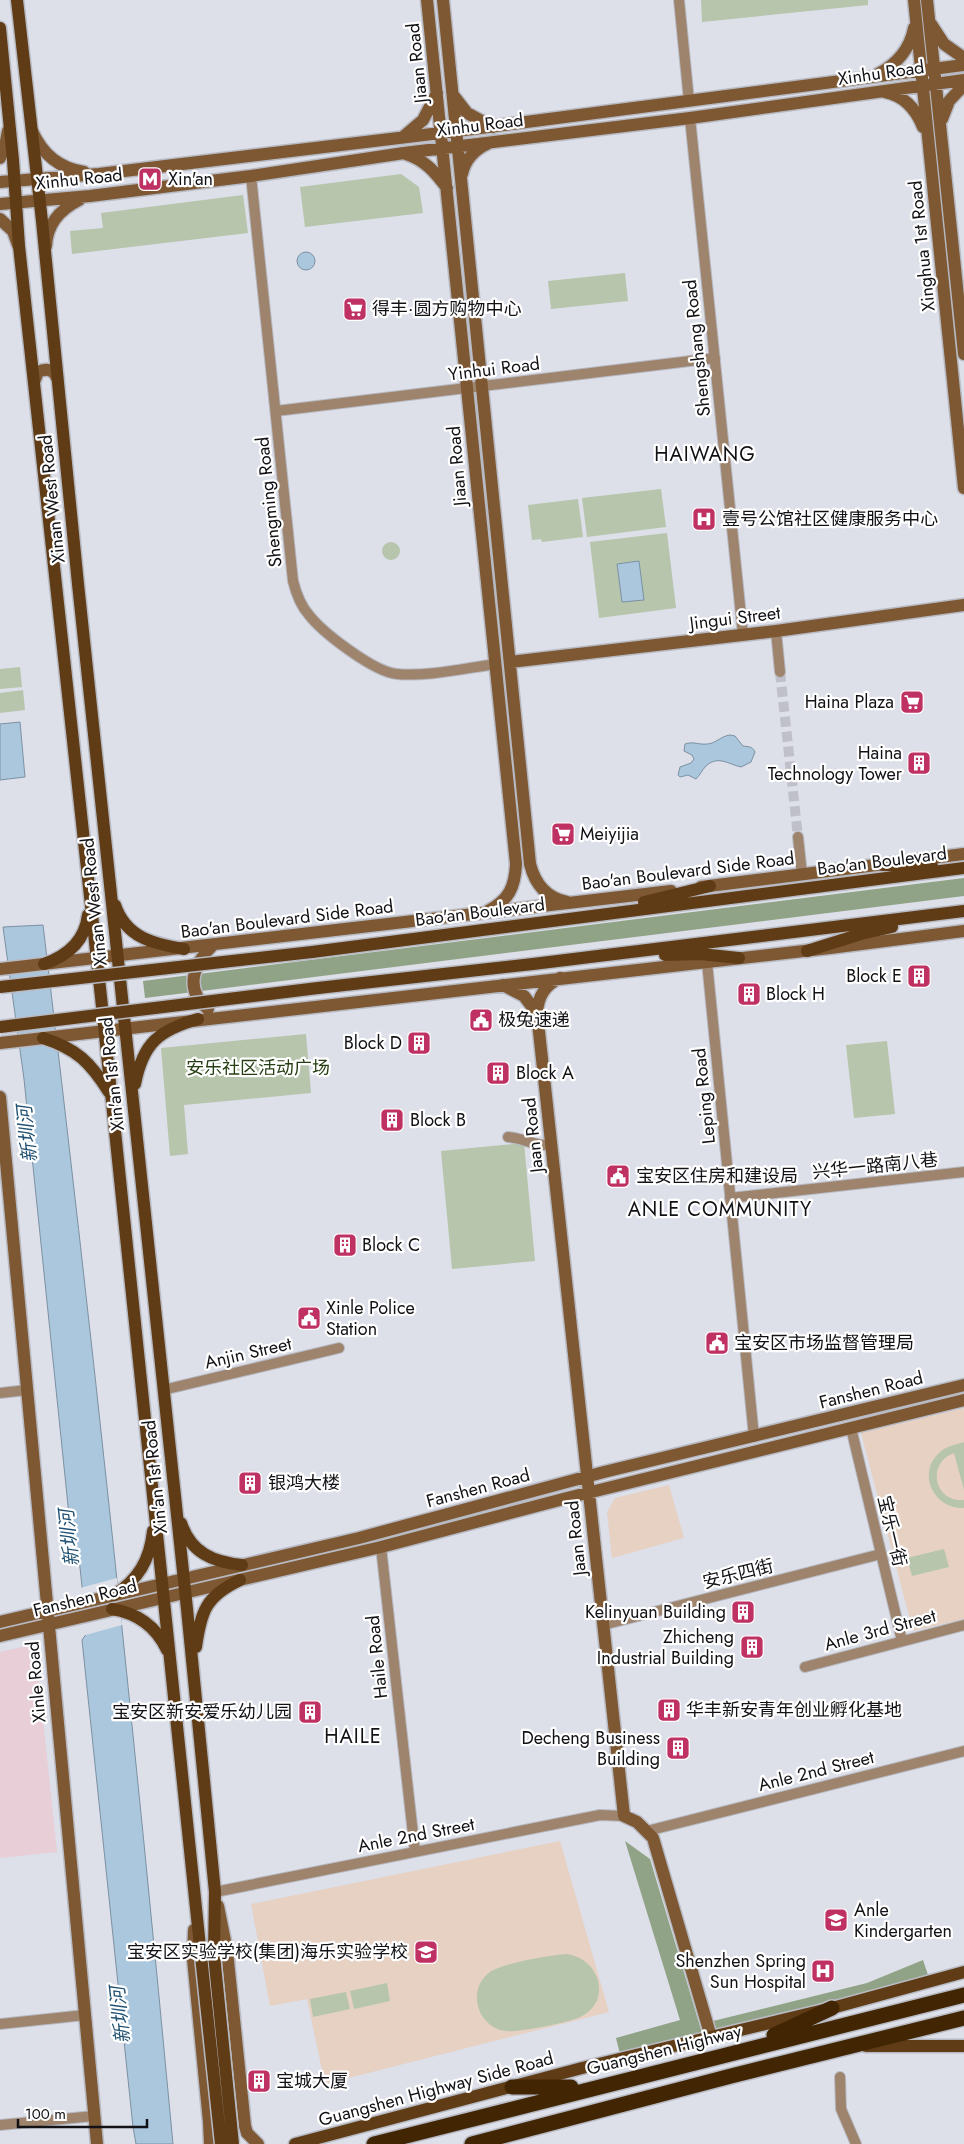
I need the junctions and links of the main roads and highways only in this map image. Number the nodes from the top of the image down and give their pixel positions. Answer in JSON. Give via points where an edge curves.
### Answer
{"nodes":[{"id":1,"x":427,"y":0,"type":"edge"},
{"id":2,"x":443,"y":0,"type":"edge"},
{"id":3,"x":914,"y":0,"type":"edge"},
{"id":4,"x":927,"y":0,"type":"edge"},
{"id":5,"x":18,"y":1,"type":"edge"},
{"id":6,"x":922,"y":18,"type":"junction"},
{"id":7,"x":0,"y":28,"type":"edge"},
{"id":8,"x":446,"y":30,"type":"junction"},
{"id":9,"x":431,"y":34,"type":"junction"},
{"id":10,"x":964,"y":58,"type":"edge"},
{"id":11,"x":964,"y":65,"type":"edge"},
{"id":12,"x":934,"y":69,"type":"junction"},
{"id":13,"x":920,"y":70,"type":"junction"},
{"id":14,"x":871,"y":76,"type":"junction"},
{"id":15,"x":964,"y":80,"type":"edge"},
{"id":16,"x":936,"y":84,"type":"junction"},
{"id":17,"x":964,"y":84,"type":"edge"},
{"id":18,"x":922,"y":86,"type":"junction"},
{"id":19,"x":792,"y":87,"type":"junction"},
{"id":20,"x":880,"y":91,"type":"junction"},
{"id":21,"x":437,"y":93,"type":"junction"},
{"id":22,"x":453,"y":95,"type":"junction"},
{"id":23,"x":793,"y":103,"type":"junction"},
{"id":24,"x":564,"y":117,"type":"junction"},
{"id":25,"x":9,"y":121,"type":"junction"},
{"id":26,"x":494,"y":127,"type":"junction"},
{"id":27,"x":941,"y":127,"type":"junction"},
{"id":28,"x":32,"y":131,"type":"junction"},
{"id":29,"x":456,"y":131,"type":"junction"},
{"id":30,"x":442,"y":133,"type":"junction"},
{"id":31,"x":565,"y":133,"type":"junction"},
{"id":32,"x":402,"y":138,"type":"junction"},
{"id":33,"x":493,"y":141,"type":"junction"},
{"id":34,"x":929,"y":143,"type":"junction"},
{"id":35,"x":458,"y":146,"type":"junction"},
{"id":36,"x":443,"y":148,"type":"junction"},
{"id":37,"x":404,"y":153,"type":"junction"},
{"id":38,"x":0,"y":158,"type":"edge"},
{"id":39,"x":99,"y":174,"type":"junction"},
{"id":40,"x":37,"y":180,"type":"junction"},
{"id":41,"x":15,"y":181,"type":"junction"},
{"id":42,"x":0,"y":182,"type":"edge"},
{"id":43,"x":462,"y":182,"type":"junction"},
{"id":44,"x":447,"y":189,"type":"junction"},
{"id":45,"x":90,"y":196,"type":"junction"},
{"id":46,"x":948,"y":198,"type":"junction"},
{"id":47,"x":40,"y":201,"type":"junction"},
{"id":48,"x":935,"y":201,"type":"junction"},
{"id":49,"x":16,"y":203,"type":"junction"},
{"id":50,"x":0,"y":204,"type":"edge"},
{"id":51,"x":0,"y":219,"type":"edge"},
{"id":52,"x":19,"y":246,"type":"junction"},
{"id":53,"x":46,"y":261,"type":"junction"},
{"id":54,"x":962,"y":325,"type":"edge"},
{"id":55,"x":948,"y":326,"type":"junction"},
{"id":56,"x":964,"y":354,"type":"edge"},
{"id":57,"x":58,"y":378,"type":"junction"},
{"id":58,"x":34,"y":382,"type":"junction"},
{"id":59,"x":964,"y":488,"type":"edge"},
{"id":60,"x":964,"y":605,"type":"edge"},
{"id":61,"x":510,"y":662,"type":"junction"},
{"id":62,"x":517,"y":727,"type":"junction"},
{"id":63,"x":502,"y":730,"type":"junction"},
{"id":64,"x":964,"y":854,"type":"edge"},
{"id":65,"x":883,"y":865,"type":"junction"},
{"id":66,"x":964,"y":868,"type":"edge"},
{"id":67,"x":710,"y":886,"type":"junction"},
{"id":68,"x":110,"y":888,"type":"junction"},
{"id":69,"x":89,"y":893,"type":"junction"},
{"id":70,"x":574,"y":903,"type":"junction"},
{"id":71,"x":964,"y":911,"type":"edge"},
{"id":72,"x":484,"y":914,"type":"junction"},
{"id":73,"x":587,"y":916,"type":"junction"},
{"id":74,"x":964,"y":931,"type":"edge"},
{"id":75,"x":212,"y":946,"type":"junction"},
{"id":76,"x":184,"y":949,"type":"junction"},
{"id":77,"x":807,"y":951,"type":"junction"},
{"id":78,"x":117,"y":956,"type":"junction"},
{"id":79,"x":592,"y":957,"type":"junction"},
{"id":80,"x":739,"y":958,"type":"junction"},
{"id":81,"x":96,"y":959,"type":"junction"},
{"id":82,"x":44,"y":964,"type":"junction"},
{"id":83,"x":2,"y":969,"type":"edge"},
{"id":84,"x":560,"y":978,"type":"junction"},
{"id":85,"x":501,"y":984,"type":"junction"},
{"id":86,"x":0,"y":987,"type":"edge"},
{"id":87,"x":122,"y":995,"type":"joint"},
{"id":88,"x":101,"y":997,"type":"joint"},
{"id":89,"x":537,"y":1013,"type":"junction"},
{"id":90,"x":224,"y":1016,"type":"junction"},
{"id":91,"x":198,"y":1019,"type":"junction"},
{"id":92,"x":0,"y":1027,"type":"edge"},
{"id":93,"x":125,"y":1028,"type":"junction"},
{"id":94,"x":104,"y":1030,"type":"junction"},
{"id":95,"x":65,"y":1040,"type":"junction"},
{"id":96,"x":6,"y":1042,"type":"edge"},
{"id":97,"x":111,"y":1094,"type":"junction"},
{"id":98,"x":132,"y":1096,"type":"junction"},
{"id":99,"x":0,"y":1097,"type":"edge"},
{"id":100,"x":964,"y":1385,"type":"edge"},
{"id":101,"x":964,"y":1400,"type":"edge"},
{"id":102,"x":588,"y":1476,"type":"junction"},
{"id":103,"x":589,"y":1492,"type":"junction"},
{"id":104,"x":176,"y":1509,"type":"junction"},
{"id":105,"x":155,"y":1511,"type":"junction"},
{"id":106,"x":242,"y":1565,"type":"junction"},
{"id":107,"x":184,"y":1579,"type":"junction"},
{"id":108,"x":240,"y":1580,"type":"junction"},
{"id":109,"x":162,"y":1583,"type":"junction"},
{"id":110,"x":133,"y":1586,"type":"junction"},
{"id":111,"x":185,"y":1592,"type":"junction"},
{"id":112,"x":164,"y":1597,"type":"junction"},
{"id":113,"x":134,"y":1609,"type":"junction"},
{"id":114,"x":52,"y":1610,"type":"junction"},
{"id":115,"x":0,"y":1622,"type":"edge"},
{"id":116,"x":54,"y":1623,"type":"junction"},
{"id":117,"x":0,"y":1636,"type":"edge"},
{"id":118,"x":170,"y":1659,"type":"junction"},
{"id":119,"x":193,"y":1669,"type":"junction"},
{"id":120,"x":215,"y":1892,"type":"junction"},
{"id":121,"x":195,"y":1897,"type":"junction"},
{"id":122,"x":207,"y":1956,"type":"junction"},
{"id":123,"x":964,"y":1972,"type":"edge"},
{"id":124,"x":964,"y":1995,"type":"edge"},
{"id":125,"x":832,"y":2008,"type":"junction"},
{"id":126,"x":964,"y":2018,"type":"edge"},
{"id":127,"x":711,"y":2037,"type":"junction"},
{"id":128,"x":851,"y":2046,"type":"junction"},
{"id":129,"x":964,"y":2046,"type":"edge"},
{"id":130,"x":742,"y":2050,"type":"junction"},
{"id":131,"x":512,"y":2086,"type":"junction"},
{"id":132,"x":592,"y":2088,"type":"junction"},
{"id":133,"x":244,"y":2116,"type":"junction"},
{"id":134,"x":209,"y":2122,"type":"junction"},
{"id":135,"x":97,"y":2144,"type":"edge"},
{"id":136,"x":210,"y":2144,"type":"edge"},
{"id":137,"x":220,"y":2144,"type":"edge"},
{"id":138,"x":233,"y":2144,"type":"edge"},
{"id":139,"x":258,"y":2144,"type":"edge"},
{"id":140,"x":295,"y":2144,"type":"edge"},
{"id":141,"x":374,"y":2144,"type":"edge"},
{"id":142,"x":472,"y":2144,"type":"edge"}],
"edges":[{"from":1,"to":9,"type":"main road","name":"Jiaan Road"},
{"from":2,"to":8,"type":"main road","name":"Jiaan Road"},
{"from":3,"to":6,"type":"main road","name":"Xinghua 1st Road"},
{"from":4,"to":6,"type":"main road","name":"Xinghua 1st Road"},
{"from":5,"to":28,"type":"main road","name":"Xinan West Road"},
{"from":6,"to":10,"type":"main road","via":[[944,44]]},
{"from":6,"to":12,"type":"main road","name":"Xinghua 1st Road"},
{"from":6,"to":13,"type":"main road","name":"Xinghua 1st Road"},
{"from":6,"to":14,"type":"main road","via":[[903,54],[892,66]]},
{"from":7,"to":25,"type":"main road","name":"Xinan West Road"},
{"from":8,"to":9,"type":"main road","via":[[440,40]]},
{"from":8,"to":22,"type":"main road","name":"Jiaan Road"},
{"from":9,"to":21,"type":"main road","name":"Jiaan Road"},
{"from":11,"to":12,"type":"main road","name":"Xinhu Road"},
{"from":12,"to":13,"type":"main road","name":"Xinhu Road"},
{"from":12,"to":16,"type":"main road","name":"Xinghua 1st Road"},
{"from":13,"to":14,"type":"main road","name":"Xinhu Road"},
{"from":13,"to":18,"type":"main road","name":"Xinghua 1st Road"},
{"from":14,"to":19,"type":"main road","name":"Xinhu Road"},
{"from":15,"to":16,"type":"main road","name":"Xinhu Road"},
{"from":16,"to":18,"type":"main road","name":"Xinhu Road"},
{"from":16,"to":27,"type":"main road","name":"Xinghua 1st Road"},
{"from":17,"to":27,"type":"main road","via":[[948,101]]},
{"from":18,"to":20,"type":"main road","name":"Xinhu Road"},
{"from":18,"to":34,"type":"main road","name":"Xinghua 1st Road"},
{"from":19,"to":23,"type":"main road","via":[[800,94],[798,101]]},
{"from":19,"to":24,"type":"main road","name":"Xinhu Road"},
{"from":20,"to":23,"type":"main road","name":"Xinhu Road"},
{"from":20,"to":34,"type":"main road","via":[[895,94],[913,108]]},
{"from":21,"to":30,"type":"main road","name":"Jiaan Road"},
{"from":21,"to":32,"type":"main road","via":[[423,120]]},
{"from":22,"to":26,"type":"main road","via":[[467,113]]},
{"from":22,"to":29,"type":"main road","name":"Jiaan Road"},
{"from":23,"to":31,"type":"main road","name":"Xinhu Road"},
{"from":24,"to":26,"type":"main road","name":"Xinhu Road"},
{"from":24,"to":31,"type":"main road","via":[[556,126]]},
{"from":25,"to":38,"type":"main road","via":[[6,146]]},
{"from":25,"to":41,"type":"main road","name":"Xinan West Road"},
{"from":26,"to":29,"type":"main road","name":"Xinhu Road"},
{"from":27,"to":46,"type":"main road","name":"Xinghua 1st Road"},
{"from":28,"to":39,"type":"main road","via":[[40,146],[55,162],[72,170]]},
{"from":28,"to":40,"type":"main road","name":"Xinan West Road"},
{"from":29,"to":30,"type":"main road","name":"Xinhu Road"},
{"from":29,"to":35,"type":"main road","name":"Jiaan Road"},
{"from":30,"to":32,"type":"main road","name":"Xinhu Road"},
{"from":30,"to":36,"type":"main road","name":"Jiaan Road"},
{"from":31,"to":33,"type":"main road","name":"Xinhu Road"},
{"from":32,"to":39,"type":"main road","name":"Xinhu Road"},
{"from":33,"to":35,"type":"main road","name":"Xinhu Road"},
{"from":33,"to":43,"type":"main road","via":[[470,157]]},
{"from":34,"to":48,"type":"main road","name":"Xinghua 1st Road"},
{"from":35,"to":36,"type":"main road","name":"Xinhu Road"},
{"from":35,"to":43,"type":"main road","name":"Jiaan Road"},
{"from":36,"to":37,"type":"main road","name":"Xinhu Road"},
{"from":36,"to":44,"type":"main road","name":"Jiaan Road"},
{"from":37,"to":44,"type":"main road","via":[[427,164]]},
{"from":37,"to":45,"type":"main road","name":"Xinhu Road"},
{"from":39,"to":40,"type":"main road","name":"Xinhu Road"},
{"from":40,"to":41,"type":"main road","name":"Xinhu Road"},
{"from":40,"to":47,"type":"main road","name":"Xinan West Road"},
{"from":41,"to":42,"type":"main road","name":"Xinhu Road"},
{"from":41,"to":49,"type":"main road","name":"Xinan West Road"},
{"from":43,"to":61,"type":"main road","name":"Jiaan Road"},
{"from":44,"to":63,"type":"main road","name":"Jiaan Road"},
{"from":45,"to":47,"type":"main road","name":"Xinhu Road"},
{"from":45,"to":53,"type":"main road","via":[[70,204],[52,222]]},
{"from":46,"to":48,"type":"main road","via":[[941,194]]},
{"from":46,"to":54,"type":"main road","name":"Xinghua 1st Road"},
{"from":47,"to":49,"type":"main road","name":"Xinhu Road"},
{"from":47,"to":53,"type":"main road","name":"Xinan West Road"},
{"from":48,"to":55,"type":"main road","name":"Xinghua 1st Road"},
{"from":49,"to":50,"type":"main road","name":"Xinhu Road"},
{"from":49,"to":52,"type":"main road","name":"Xinan West Road"},
{"from":51,"to":52,"type":"main road","via":[[13,231]]},
{"from":52,"to":58,"type":"main road","name":"Xinan West Road"},
{"from":53,"to":57,"type":"main road","name":"Xinan West Road"},
{"from":54,"to":55,"type":"main road"},
{"from":54,"to":56,"type":"main road","name":"Xinghua 1st Road"},
{"from":55,"to":59,"type":"main road","name":"Xinghua 1st Road"},
{"from":57,"to":58,"type":"main road","via":[[53,371],[45,370],[38,372]]},
{"from":57,"to":68,"type":"main road","name":"Xinan West Road"},
{"from":58,"to":69,"type":"main road","name":"Xinan West Road"},
{"from":60,"to":61,"type":"main road","name":"Jingui Street"},
{"from":61,"to":62,"type":"main road","name":"Jiaan Road"},
{"from":62,"to":63,"type":"main road","via":[[511,736]]},
{"from":62,"to":70,"type":"main road","name":"Jiaan Road","via":[[533,876],[545,892],[558,900]]},
{"from":63,"to":72,"type":"main road","name":"Jiaan Road","via":[[516,877],[508,896]]},
{"from":64,"to":65,"type":"main road","name":"Bao'an Boulevard Side Road"},
{"from":65,"to":66,"type":"main road"},
{"from":65,"to":67,"type":"main road","name":"Bao'an Boulevard Side Road"},
{"from":66,"to":73,"type":"main road","name":"Bao'an Boulevard"},
{"from":67,"to":70,"type":"main road","name":"Bao'an Boulevard Side Road"},
{"from":67,"to":73,"type":"main road"},
{"from":68,"to":76,"type":"main road","via":[[116,909],[135,934],[149,942]]},
{"from":68,"to":78,"type":"main road","name":"Xinan West Road"},
{"from":69,"to":81,"type":"main road","name":"Xinan West Road"},
{"from":69,"to":82,"type":"main road","via":[[87,922],[81,938],[65,955]]},
{"from":70,"to":72,"type":"main road","name":"Bao'an Boulevard Side Road"},
{"from":71,"to":77,"type":"main road","via":[[860,934]]},
{"from":71,"to":79,"type":"main road"},
{"from":72,"to":75,"type":"main road","name":"Bao'an Boulevard Side Road"},
{"from":73,"to":86,"type":"main road","name":"Bao'an Boulevard","bridge":true,"via":[[312,952]]},
{"from":74,"to":77,"type":"main road"},
{"from":75,"to":76,"type":"main road","name":"Bao'an Boulevard Side Road"},
{"from":75,"to":90,"type":"main road","via":[[196,966],[193,984],[206,1008]]},
{"from":76,"to":78,"type":"main road","name":"Bao'an Boulevard Side Road"},
{"from":77,"to":80,"type":"main road"},
{"from":78,"to":81,"type":"main road","name":"Bao'an Boulevard Side Road"},
{"from":78,"to":87,"type":"main road","name":"Xinan West Road"},
{"from":79,"to":80,"type":"main road","via":[[700,954]]},
{"from":79,"to":92,"type":"main road","bridge":true},
{"from":80,"to":84,"type":"main road"},
{"from":81,"to":82,"type":"main road","name":"Bao'an Boulevard Side Road"},
{"from":81,"to":88,"type":"main road","name":"Xinan West Road"},
{"from":82,"to":83,"type":"main road","name":"Bao'an Boulevard Side Road"},
{"from":84,"to":85,"type":"main road"},
{"from":84,"to":89,"type":"main road","via":[[546,987]]},
{"from":85,"to":89,"type":"main road","via":[[524,996]]},
{"from":85,"to":90,"type":"main road"},
{"from":87,"to":93,"type":"main road","name":"Xin'an 1st Road"},
{"from":88,"to":94,"type":"main road","name":"Xin'an 1st Road"},
{"from":89,"to":102,"type":"main road","name":"Jaan Road"},
{"from":90,"to":91,"type":"main road"},
{"from":91,"to":93,"type":"main road"},
{"from":91,"to":98,"type":"main road","via":[[172,1027],[152,1043],[140,1063]]},
{"from":93,"to":94,"type":"main road"},
{"from":93,"to":98,"type":"main road","name":"Xin'an 1st Road"},
{"from":94,"to":95,"type":"main road"},
{"from":94,"to":97,"type":"main road","name":"Xin'an 1st Road"},
{"from":95,"to":96,"type":"main road","via":[[43,1038]]},
{"from":95,"to":97,"type":"main road","via":[[89,1062]]},
{"from":97,"to":105,"type":"main road","name":"Xin'an 1st Road"},
{"from":98,"to":104,"type":"main road","name":"Xin'an 1st Road"},
{"from":99,"to":114,"type":"main road","name":"Xinle Road","via":[[27,1390]]},
{"from":100,"to":102,"type":"main road","name":"Fanshen Road"},
{"from":101,"to":103,"type":"main road","name":"Fanshen Road"},
{"from":102,"to":103,"type":"main road","name":"Jaan Road"},
{"from":102,"to":106,"type":"main road","name":"Fanshen Road","via":[[360,1538]]},
{"from":103,"to":108,"type":"main road","name":"Fanshen Road"},
{"from":103,"to":127,"type":"main road","name":"Jaan Road","via":[[624,1816],[637,1822],[653,1838]]},
{"from":104,"to":106,"type":"main road","via":[[191,1544],[221,1563]]},
{"from":104,"to":107,"type":"main road","name":"Xin'an 1st Road"},
{"from":105,"to":109,"type":"main road","name":"Xin'an 1st Road"},
{"from":105,"to":110,"type":"main road","via":[[149,1551]]},
{"from":106,"to":107,"type":"main road","name":"Fanshen Road"},
{"from":107,"to":109,"type":"main road","name":"Fanshen Road"},
{"from":107,"to":111,"type":"main road","name":"Xin'an 1st Road"},
{"from":108,"to":111,"type":"main road","name":"Fanshen Road"},
{"from":108,"to":119,"type":"main road","via":[[214,1594],[207,1606],[198,1631]]},
{"from":109,"to":110,"type":"main road","name":"Fanshen Road"},
{"from":109,"to":112,"type":"main road","name":"Xin'an 1st Road"},
{"from":110,"to":114,"type":"main road","name":"Fanshen Road","via":[[114,1595]]},
{"from":111,"to":112,"type":"main road","name":"Fanshen Road"},
{"from":111,"to":119,"type":"main road","name":"Xin'an 1st Road"},
{"from":112,"to":113,"type":"main road","name":"Fanshen Road"},
{"from":112,"to":118,"type":"main road","name":"Xin'an 1st Road"},
{"from":113,"to":116,"type":"main road","name":"Fanshen Road","via":[[112,1609]]},
{"from":113,"to":118,"type":"main road","via":[[158,1635]]},
{"from":114,"to":115,"type":"main road","name":"Fanshen Road"},
{"from":114,"to":116,"type":"main road","name":"Xinle Road"},
{"from":116,"to":117,"type":"main road","name":"Fanshen Road"},
{"from":116,"to":135,"type":"main road","name":"Xinle Road"},
{"from":118,"to":121,"type":"main road","name":"Xin'an 1st Road"},
{"from":119,"to":120,"type":"main road","name":"Xin'an 1st Road"},
{"from":120,"to":122,"type":"main road","name":"Xin'an 1st Road"},
{"from":120,"to":133,"type":"main road","via":[[227,1951]]},
{"from":121,"to":122,"type":"main road","name":"Xin'an 1st Road"},
{"from":121,"to":134,"type":"main road","via":[[193,1959]]},
{"from":122,"to":137,"type":"main road","bridge":true},
{"from":122,"to":138,"type":"main road","bridge":true},
{"from":123,"to":125,"type":"main road","name":"Guangshen Highway Side Road"},
{"from":124,"to":130,"type":"highway","name":"Guangshen Highway"},
{"from":125,"to":127,"type":"main road","name":"Guangshen Highway Side Road"},
{"from":125,"to":130,"type":"highway"},
{"from":126,"to":128,"type":"highway"},
{"from":127,"to":131,"type":"main road","name":"Guangshen Highway Side Road"},
{"from":128,"to":129,"type":"main road"},
{"from":128,"to":142,"type":"highway"},
{"from":130,"to":132,"type":"highway","name":"Guangshen Highway"},
{"from":131,"to":132,"type":"highway"},
{"from":131,"to":140,"type":"main road","name":"Guangshen Highway Side Road"},
{"from":132,"to":141,"type":"highway","name":"Guangshen Highway"},
{"from":133,"to":134,"type":"main road","via":[[240,2128],[228,2136],[218,2134]]},
{"from":133,"to":139,"type":"main road","via":[[248,2133]]},
{"from":134,"to":136,"type":"main road"}]}
